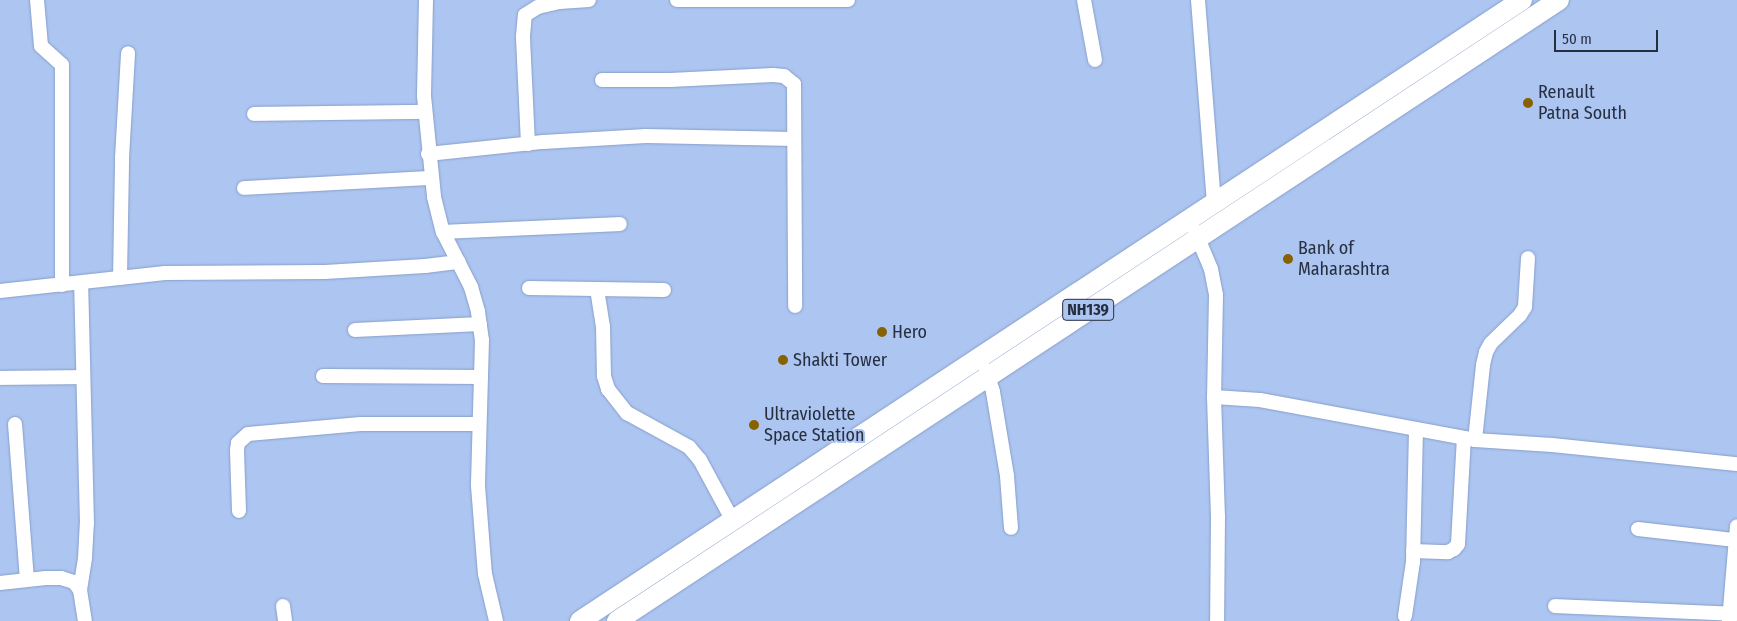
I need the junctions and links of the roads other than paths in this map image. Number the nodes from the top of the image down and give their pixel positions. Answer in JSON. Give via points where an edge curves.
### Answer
{"nodes":[{"id":1,"x":37,"y":0,"type":"edge"},
{"id":2,"x":426,"y":0,"type":"edge"},
{"id":3,"x":589,"y":0,"type":"edge"},
{"id":4,"x":677,"y":0,"type":"edge"},
{"id":5,"x":848,"y":0,"type":"edge"},
{"id":6,"x":1084,"y":0,"type":"edge"},
{"id":7,"x":1198,"y":0,"type":"edge"},
{"id":8,"x":1522,"y":0,"type":"edge"},
{"id":9,"x":1559,"y":0,"type":"edge"},
{"id":10,"x":128,"y":53,"type":"dead end"},
{"id":11,"x":1095,"y":60,"type":"dead end"},
{"id":12,"x":602,"y":80,"type":"dead end"},
{"id":13,"x":425,"y":112,"type":"junction"},
{"id":14,"x":254,"y":114,"type":"dead end"},
{"id":15,"x":794,"y":140,"type":"junction"},
{"id":16,"x":528,"y":144,"type":"junction"},
{"id":17,"x":428,"y":154,"type":"junction"},
{"id":18,"x":432,"y":178,"type":"junction"},
{"id":19,"x":244,"y":188,"type":"dead end"},
{"id":20,"x":1214,"y":204,"type":"junction"},
{"id":21,"x":1190,"y":219,"type":"junction"},
{"id":22,"x":620,"y":224,"type":"dead end"},
{"id":23,"x":443,"y":232,"type":"junction"},
{"id":24,"x":1198,"y":238,"type":"junction"},
{"id":25,"x":1528,"y":258,"type":"dead end"},
{"id":26,"x":459,"y":262,"type":"junction"},
{"id":27,"x":120,"y":278,"type":"junction"},
{"id":28,"x":81,"y":283,"type":"junction"},
{"id":29,"x":62,"y":285,"type":"junction"},
{"id":30,"x":529,"y":288,"type":"dead end"},
{"id":31,"x":597,"y":289,"type":"junction"},
{"id":32,"x":664,"y":290,"type":"dead end"},
{"id":33,"x":0,"y":291,"type":"edge"},
{"id":34,"x":795,"y":306,"type":"dead end"},
{"id":35,"x":480,"y":324,"type":"junction"},
{"id":36,"x":355,"y":330,"type":"dead end"},
{"id":37,"x":985,"y":366,"type":"junction"},
{"id":38,"x":323,"y":376,"type":"dead end"},
{"id":39,"x":83,"y":377,"type":"junction"},
{"id":40,"x":481,"y":377,"type":"junction"},
{"id":41,"x":0,"y":378,"type":"edge"},
{"id":42,"x":1214,"y":397,"type":"junction"},
{"id":43,"x":15,"y":424,"type":"dead end"},
{"id":44,"x":479,"y":424,"type":"junction"},
{"id":45,"x":1416,"y":430,"type":"junction"},
{"id":46,"x":1470,"y":439,"type":"junction"},
{"id":47,"x":1737,"y":464,"type":"edge"},
{"id":48,"x":239,"y":511,"type":"dead end"},
{"id":49,"x":733,"y":521,"type":"junction"},
{"id":50,"x":1011,"y":528,"type":"dead end"},
{"id":51,"x":1638,"y":529,"type":"dead end"},
{"id":52,"x":1736,"y":533,"type":"edge"},
{"id":53,"x":1413,"y":551,"type":"junction"},
{"id":54,"x":27,"y":579,"type":"junction"},
{"id":55,"x":0,"y":583,"type":"edge"},
{"id":56,"x":80,"y":590,"type":"junction"},
{"id":57,"x":283,"y":606,"type":"dead end"},
{"id":58,"x":1555,"y":606,"type":"dead end"},
{"id":59,"x":1405,"y":616,"type":"dead end"},
{"id":60,"x":1732,"y":617,"type":"edge"},
{"id":61,"x":85,"y":621,"type":"edge"},
{"id":62,"x":285,"y":621,"type":"edge"},
{"id":63,"x":496,"y":621,"type":"edge"},
{"id":64,"x":580,"y":621,"type":"edge"},
{"id":65,"x":617,"y":621,"type":"edge"},
{"id":66,"x":1217,"y":621,"type":"edge"}],
"edges":[{"from":1,"to":29,"type":"street","via":[[42,46],[62,65]]},
{"from":2,"to":13,"type":"street"},
{"from":3,"to":16,"type":"street","via":[[559,2],[538,7],[525,15]]},
{"from":4,"to":5,"type":"street"},
{"from":6,"to":11,"type":"street"},
{"from":7,"to":20,"type":"street"},
{"from":8,"to":20,"type":"highway","number":"NH139"},
{"from":9,"to":24,"type":"highway","number":"NH139"},
{"from":10,"to":27,"type":"street"},
{"from":12,"to":15,"type":"street","via":[[784,76],[794,84],[796,92]]},
{"from":13,"to":14,"type":"street"},
{"from":13,"to":17,"type":"street"},
{"from":15,"to":16,"type":"street","via":[[646,136]]},
{"from":15,"to":34,"type":"street"},
{"from":16,"to":17,"type":"street"},
{"from":17,"to":18,"type":"street"},
{"from":18,"to":19,"type":"street"},
{"from":18,"to":23,"type":"street"},
{"from":20,"to":21,"type":"highway","number":"NH139"},
{"from":21,"to":24,"type":"street"},
{"from":21,"to":37,"type":"highway","number":"NH139"},
{"from":22,"to":23,"type":"street"},
{"from":23,"to":26,"type":"street"},
{"from":24,"to":37,"type":"highway","number":"NH139"},
{"from":24,"to":42,"type":"street","via":[[1211,269],[1216,295]]},
{"from":25,"to":46,"type":"street","via":[[1525,307],[1486,352]]},
{"from":26,"to":27,"type":"street","via":[[325,272],[165,273]]},
{"from":26,"to":35,"type":"street","via":[[471,288]]},
{"from":27,"to":28,"type":"street"},
{"from":28,"to":29,"type":"street"},
{"from":28,"to":39,"type":"street"},
{"from":29,"to":33,"type":"street"},
{"from":30,"to":31,"type":"street"},
{"from":31,"to":32,"type":"street"},
{"from":31,"to":49,"type":"street","via":[[603,326],[604,376],[608,389],[628,413],[689,447],[700,460]]},
{"from":35,"to":36,"type":"street"},
{"from":35,"to":40,"type":"street"},
{"from":37,"to":49,"type":"highway","number":"NH139"},
{"from":37,"to":50,"type":"street","via":[[1007,476]]},
{"from":37,"to":65,"type":"highway","number":"NH139"},
{"from":38,"to":40,"type":"street"},
{"from":39,"to":41,"type":"street"},
{"from":39,"to":56,"type":"street","via":[[87,524]]},
{"from":40,"to":44,"type":"street"},
{"from":42,"to":45,"type":"street","via":[[1260,400]]},
{"from":42,"to":66,"type":"street"},
{"from":43,"to":54,"type":"street"},
{"from":44,"to":48,"type":"street","via":[[361,424],[248,434],[238,442],[237,450]]},
{"from":44,"to":63,"type":"street","via":[[481,530]]},
{"from":45,"to":46,"type":"street"},
{"from":45,"to":53,"type":"street"},
{"from":46,"to":47,"type":"street"},
{"from":46,"to":53,"type":"street","via":[[1458,544],[1448,552]]},
{"from":49,"to":64,"type":"highway","number":"NH139"},
{"from":51,"to":52,"type":"street"},
{"from":52,"to":60,"type":"street"},
{"from":53,"to":59,"type":"street"},
{"from":54,"to":55,"type":"street"},
{"from":54,"to":56,"type":"street","via":[[61,578],[74,582]]},
{"from":56,"to":61,"type":"street"},
{"from":57,"to":62,"type":"street"},
{"from":58,"to":60,"type":"street"}]}
